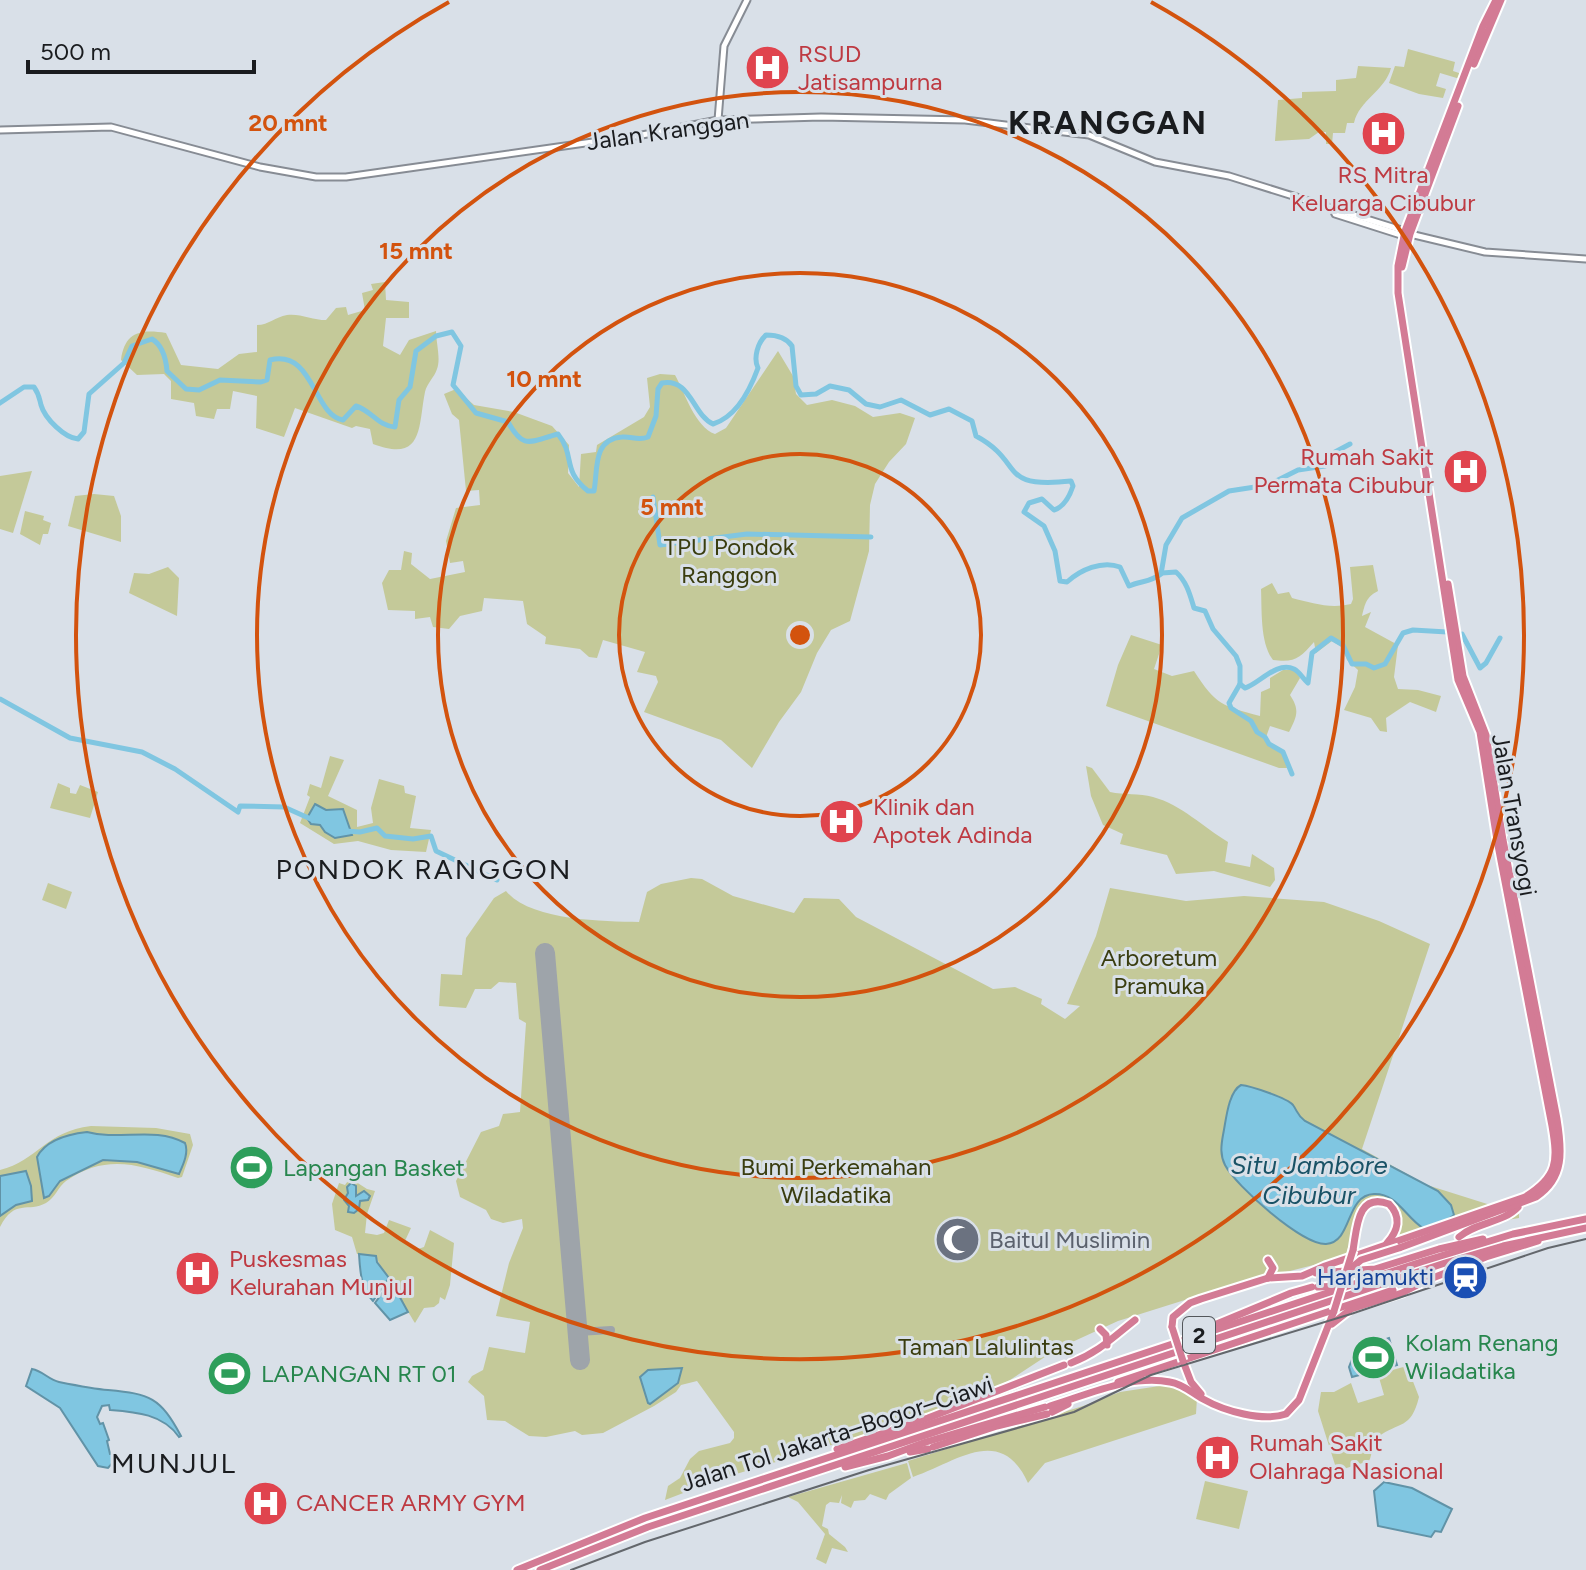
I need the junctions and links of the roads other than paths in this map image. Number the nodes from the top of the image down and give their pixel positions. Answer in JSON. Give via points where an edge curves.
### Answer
{"nodes":[{"id":1,"x":747,"y":0,"type":"edge"},
{"id":2,"x":1498,"y":0,"type":"edge"},
{"id":3,"x":718,"y":120,"type":"junction"},
{"id":4,"x":0,"y":130,"type":"edge"},
{"id":5,"x":1403,"y":233,"type":"junction"},
{"id":6,"x":1586,"y":259,"type":"edge"},
{"id":7,"x":1547,"y":1084,"type":"junction"},
{"id":8,"x":1519,"y":1205,"type":"junction"},
{"id":9,"x":1479,"y":1217,"type":"junction"},
{"id":10,"x":1586,"y":1219,"type":"edge"},
{"id":11,"x":1586,"y":1228,"type":"edge"},
{"id":12,"x":1513,"y":1234,"type":"junction"},
{"id":13,"x":1554,"y":1234,"type":"junction"},
{"id":14,"x":1459,"y":1237,"type":"dead end"},
{"id":15,"x":1385,"y":1245,"type":"junction"},
{"id":16,"x":1413,"y":1245,"type":"junction"},
{"id":17,"x":1268,"y":1260,"type":"dead end"},
{"id":18,"x":1397,"y":1263,"type":"junction"},
{"id":19,"x":1348,"y":1272,"type":"junction"},
{"id":20,"x":1302,"y":1276,"type":"junction"},
{"id":21,"x":1268,"y":1278,"type":"junction"},
{"id":22,"x":1350,"y":1286,"type":"junction"},
{"id":23,"x":1393,"y":1290,"type":"tunnel mouth"},
{"id":24,"x":1135,"y":1320,"type":"dead end"},
{"id":25,"x":1100,"y":1329,"type":"dead end"},
{"id":26,"x":1327,"y":1332,"type":"junction"},
{"id":27,"x":1172,"y":1344,"type":"junction"},
{"id":28,"x":1107,"y":1345,"type":"junction"},
{"id":29,"x":1086,"y":1395,"type":"junction"},
{"id":30,"x":1216,"y":1405,"type":"junction"},
{"id":31,"x":1048,"y":1410,"type":"junction"},
{"id":32,"x":888,"y":1456,"type":"junction"},
{"id":33,"x":803,"y":1466,"type":"junction"},
{"id":34,"x":808,"y":1475,"type":"junction"},
{"id":35,"x":517,"y":1570,"type":"edge"},
{"id":36,"x":540,"y":1570,"type":"edge"}],
"edges":[{"from":1,"to":3,"type":"main road","via":[[724,46]]},
{"from":2,"to":5,"type":"highway","name":"Jalan Transyogi"},
{"from":3,"to":4,"type":"main road","name":"Jalan Kranggan","via":[[351,177],[260,167],[111,127]]},
{"from":3,"to":5,"type":"main road","name":"Jalan Kranggan","via":[[965,120],[1089,135],[1148,160],[1229,176]]},
{"from":5,"to":6,"type":"main road","name":"Jalan Kranggan","via":[[1485,252]]},
{"from":5,"to":7,"type":"highway","name":"Jalan Transyogi","via":[[1402,293],[1461,668],[1486,735]]},
{"from":7,"to":8,"type":"highway","name":"Jalan Transyogi","via":[[1561,1161],[1545,1190]]},
{"from":7,"to":9,"type":"highway","name":"Jalan Transyogi","via":[[1555,1165],[1532,1193]]},
{"from":8,"to":9,"type":"highway","name":"Jalan Transyogi"},
{"from":8,"to":14,"type":"highway","via":[[1511,1214]]},
{"from":9,"to":15,"type":"highway","name":"Jalan Transyogi"},
{"from":9,"to":16,"type":"highway","name":"Jalan Transyogi"},
{"from":10,"to":12,"type":"highway","name":"Jalan Tol Jakarta–Bogor–Ciawi","number":"2"},
{"from":11,"to":13,"type":"highway","name":"Jalan Tol Jakarta–Bogor–Ciawi","number":"2"},
{"from":12,"to":18,"type":"highway"},
{"from":12,"to":22,"type":"highway","name":"Jalan Tol Jakarta–Bogor–Ciawi","number":"2"},
{"from":13,"to":26,"type":"highway","via":[[1351,1309]]},
{"from":13,"to":34,"type":"highway","name":"Jalan Tol Jakarta–Bogor–Ciawi","number":"2","via":[[1458,1259]]},
{"from":15,"to":19,"type":"highway","bridge":true,"via":[[1396,1230],[1397,1217],[1389,1204],[1372,1201],[1361,1213]]},
{"from":15,"to":20,"type":"highway","name":"Jalan Transyogi"},
{"from":16,"to":18,"type":"highway","via":[[1392,1256]]},
{"from":16,"to":19,"type":"highway","name":"Jalan Transyogi","bridge":true,"via":[[1361,1260]]},
{"from":17,"to":21,"type":"highway","via":[[1273,1268]]},
{"from":18,"to":20,"type":"highway"},
{"from":19,"to":26,"type":"highway","bridge":true},
{"from":20,"to":21,"type":"highway","name":"Jalan Transyogi"},
{"from":21,"to":30,"type":"highway","name":"Jalan Transyogi","bridge":true,"via":[[1190,1303],[1173,1317],[1195,1389]]},
{"from":22,"to":27,"type":"highway","name":"Jalan Tol Jakarta–Bogor–Ciawi","number":"2"},
{"from":22,"to":27,"type":"highway","via":[[1315,1287],[1263,1303]]},
{"from":23,"to":29,"type":"highway"},
{"from":24,"to":28,"type":"highway"},
{"from":25,"to":28,"type":"highway"},
{"from":26,"to":30,"type":"highway","via":[[1293,1410],[1265,1417]]},
{"from":27,"to":33,"type":"highway","name":"Jalan Tol Jakarta–Bogor–Ciawi","number":"2"},
{"from":28,"to":33,"type":"highway"},
{"from":29,"to":30,"type":"highway","via":[[1117,1385],[1161,1381],[1178,1384]]},
{"from":29,"to":31,"type":"highway"},
{"from":31,"to":32,"type":"highway"},
{"from":31,"to":32,"type":"highway"},
{"from":32,"to":34,"type":"highway"},
{"from":33,"to":35,"type":"highway","name":"Jalan Tol Jakarta–Bogor–Ciawi","number":"2","via":[[645,1518]]},
{"from":34,"to":36,"type":"highway","name":"Jalan Tol Jakarta–Bogor–Ciawi","number":"2","via":[[648,1527]]}]}
